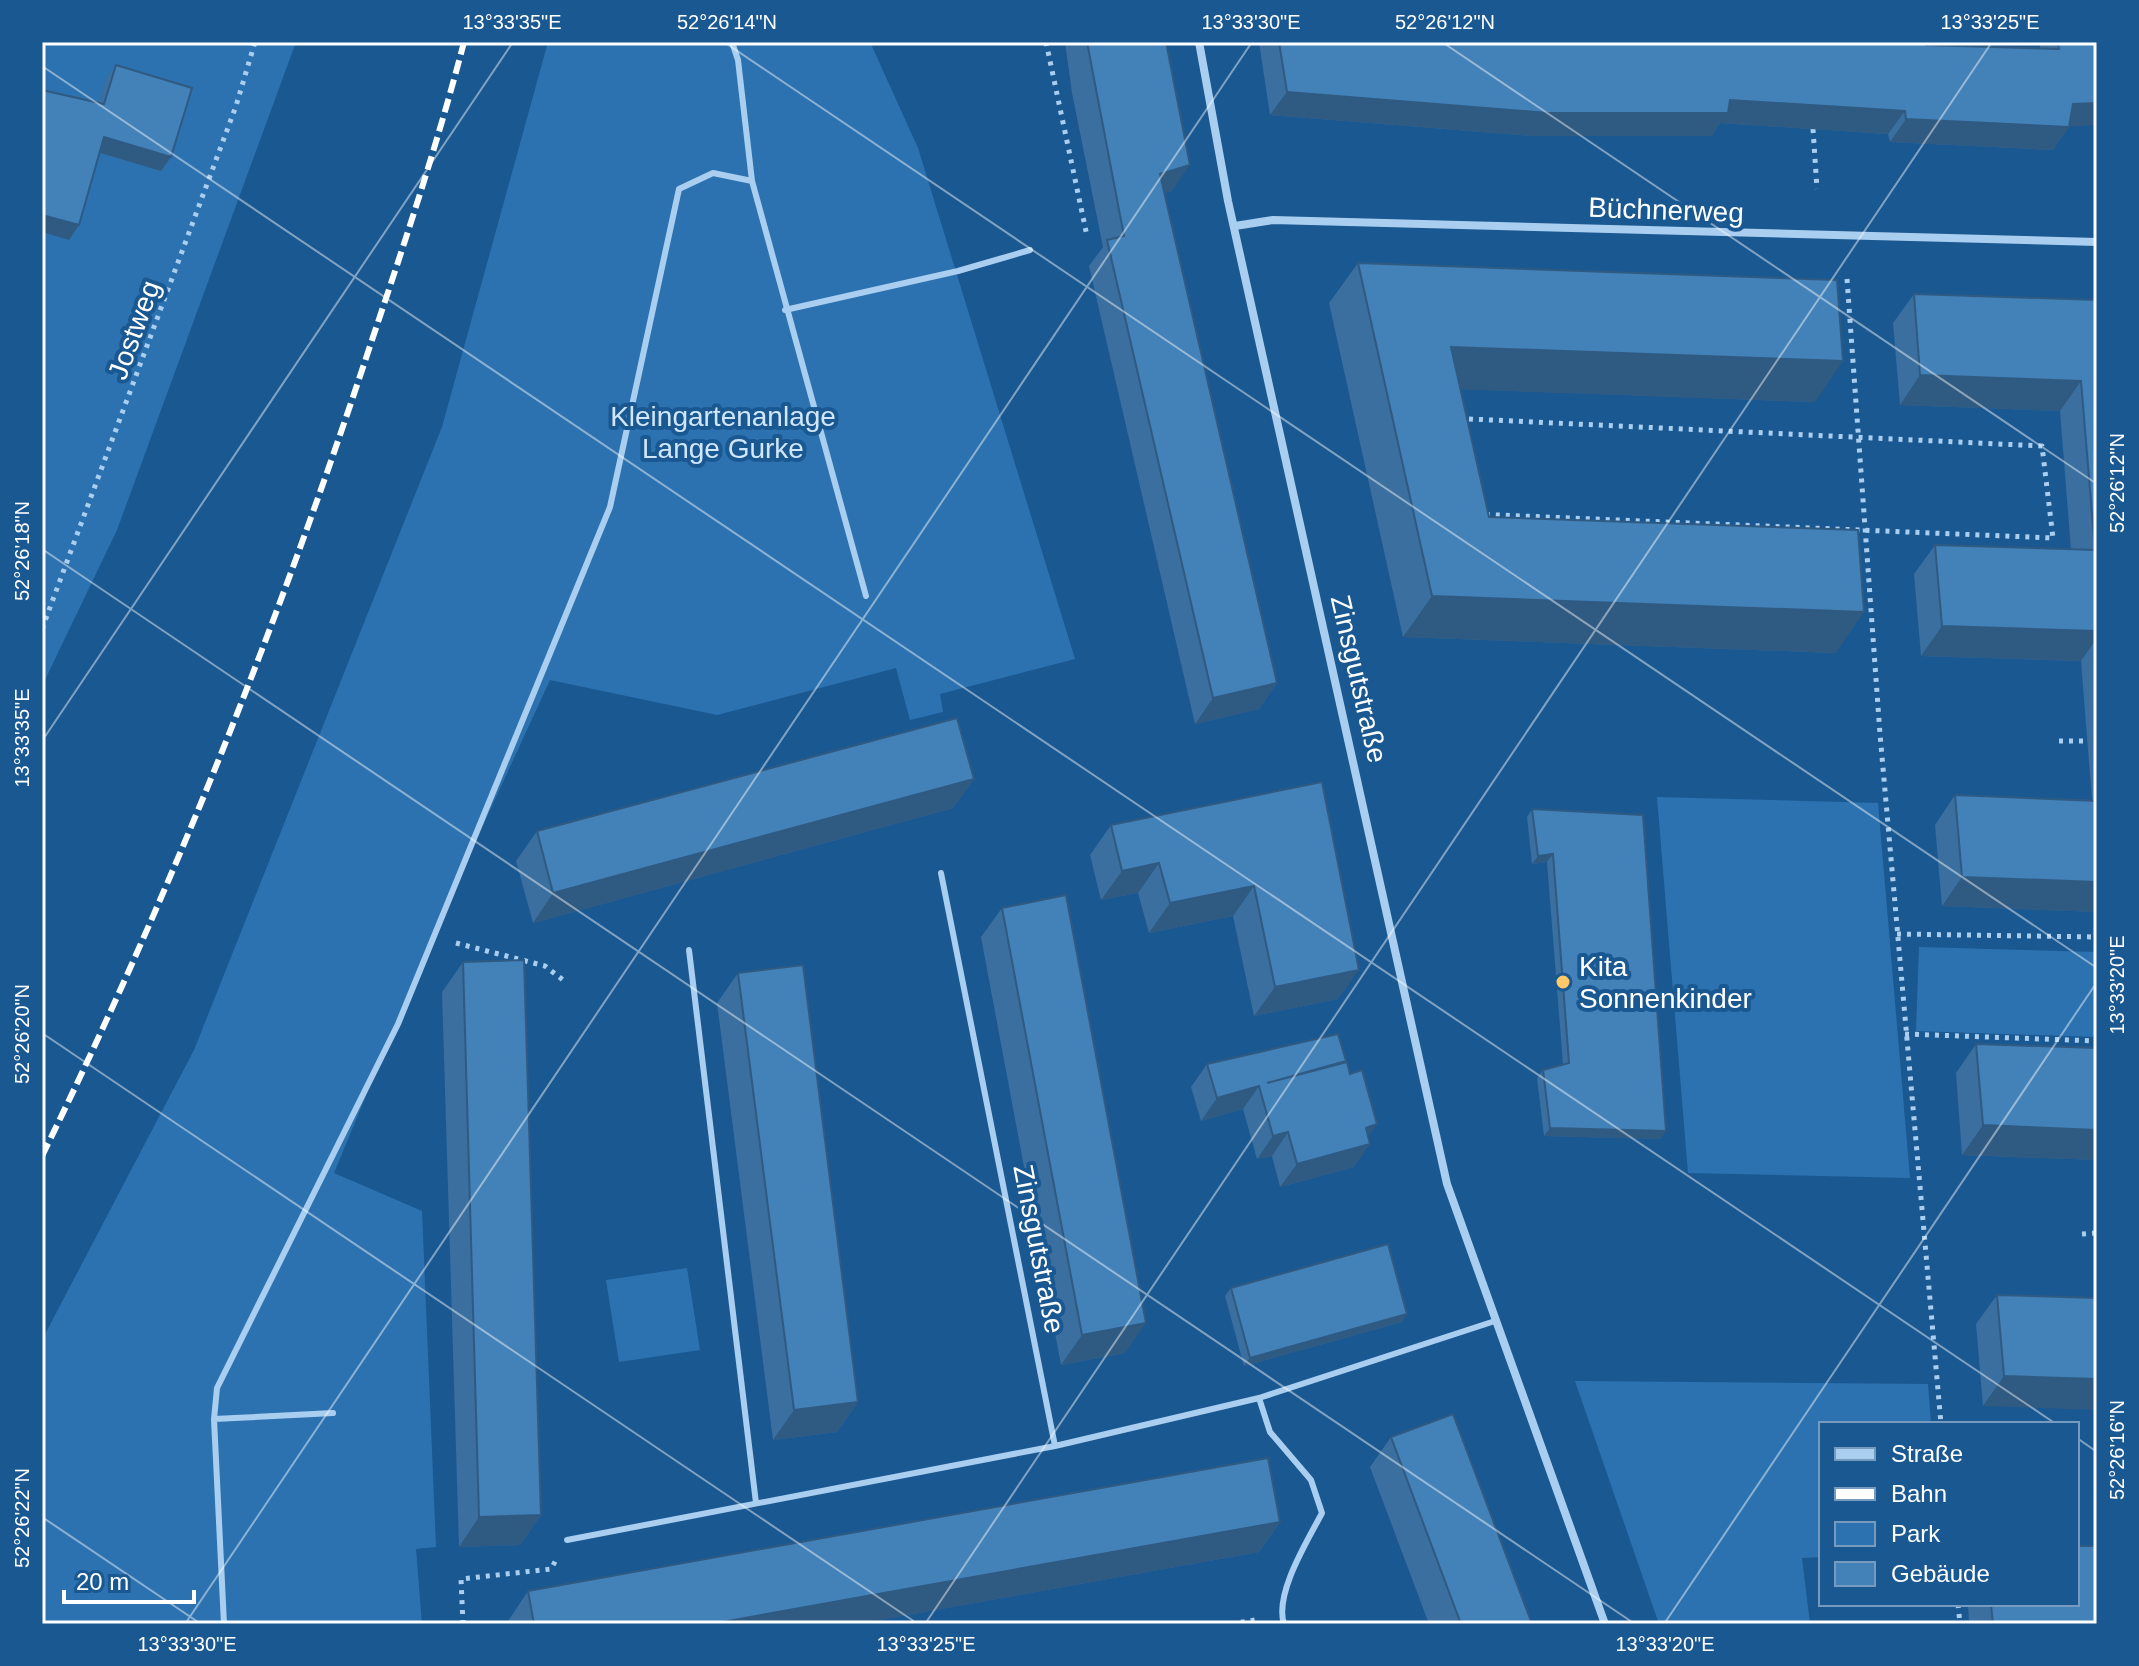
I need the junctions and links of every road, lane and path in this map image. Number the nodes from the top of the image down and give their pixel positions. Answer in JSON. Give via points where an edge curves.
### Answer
{"nodes":[{"id":1,"x":255,"y":42,"type":"edge"},
{"id":2,"x":732,"y":42,"type":"edge"},
{"id":3,"x":1046,"y":42,"type":"edge"},
{"id":4,"x":1199,"y":42,"type":"edge"},
{"id":5,"x":1813,"y":129,"type":"edge"},
{"id":6,"x":752,"y":181,"type":"junction"},
{"id":7,"x":1817,"y":189,"type":"dead end"},
{"id":8,"x":1235,"y":226,"type":"junction"},
{"id":9,"x":1087,"y":236,"type":"dead end"},
{"id":10,"x":2097,"y":242,"type":"edge"},
{"id":11,"x":1030,"y":250,"type":"dead end"},
{"id":12,"x":1847,"y":279,"type":"dead end"},
{"id":13,"x":785,"y":310,"type":"junction"},
{"id":14,"x":1856,"y":437,"type":"junction"},
{"id":15,"x":1865,"y":529,"type":"junction"},
{"id":16,"x":866,"y":596,"type":"dead end"},
{"id":17,"x":42,"y":629,"type":"edge"},
{"id":18,"x":2059,"y":741,"type":"dead end"},
{"id":19,"x":2087,"y":741,"type":"dead end"},
{"id":20,"x":941,"y":873,"type":"dead end"},
{"id":21,"x":1897,"y":934,"type":"junction"},
{"id":22,"x":432,"y":936,"type":"junction"},
{"id":23,"x":2097,"y":937,"type":"edge"},
{"id":24,"x":689,"y":950,"type":"dead end"},
{"id":25,"x":563,"y":980,"type":"dead end"},
{"id":26,"x":1905,"y":1034,"type":"junction"},
{"id":27,"x":2097,"y":1041,"type":"edge"},
{"id":28,"x":2097,"y":1233,"type":"edge"},
{"id":29,"x":2082,"y":1234,"type":"dead end"},
{"id":30,"x":1495,"y":1321,"type":"junction"},
{"id":31,"x":1259,"y":1398,"type":"junction"},
{"id":32,"x":333,"y":1413,"type":"dead end"},
{"id":33,"x":214,"y":1419,"type":"junction"},
{"id":34,"x":1941,"y":1422,"type":"edge"},
{"id":35,"x":1055,"y":1446,"type":"junction"},
{"id":36,"x":756,"y":1503,"type":"junction"},
{"id":37,"x":567,"y":1540,"type":"joint"},
{"id":38,"x":224,"y":1624,"type":"edge"},
{"id":39,"x":463,"y":1624,"type":"edge"},
{"id":40,"x":1284,"y":1624,"type":"edge"},
{"id":41,"x":1605,"y":1624,"type":"edge"}],
"edges":[{"from":1,"to":17,"type":"path","name":"Jostweg","via":[[226,136]]},
{"from":2,"to":6,"type":"lane"},
{"from":3,"to":9,"type":"path"},
{"from":4,"to":8,"type":"street","name":"Zinsgutstraße"},
{"from":5,"to":7,"type":"path"},
{"from":6,"to":13,"type":"lane"},
{"from":6,"to":22,"type":"lane","via":[[713,173],[679,189],[610,507]]},
{"from":8,"to":10,"type":"street","name":"Büchnerweg","via":[[1273,220]]},
{"from":8,"to":30,"type":"street","name":"Zinsgutstraße","via":[[1447,1184]]},
{"from":11,"to":13,"type":"lane"},
{"from":12,"to":14,"type":"path"},
{"from":13,"to":16,"type":"lane"},
{"from":14,"to":15,"type":"path"},
{"from":14,"to":15,"type":"path","via":[[2042,446],[2053,538]]},
{"from":14,"to":15,"type":"path","via":[[1449,418],[1473,514]]},
{"from":15,"to":21,"type":"path"},
{"from":18,"to":19,"type":"path"},
{"from":20,"to":35,"type":"lane","name":"Zinsgutstraße"},
{"from":21,"to":23,"type":"path"},
{"from":21,"to":26,"type":"path"},
{"from":22,"to":25,"type":"path","via":[[545,966]]},
{"from":22,"to":33,"type":"lane","via":[[398,1024],[217,1388]]},
{"from":24,"to":36,"type":"lane"},
{"from":26,"to":27,"type":"path"},
{"from":26,"to":34,"type":"path"},
{"from":28,"to":29,"type":"path"},
{"from":30,"to":31,"type":"lane"},
{"from":30,"to":41,"type":"street","name":"Zinsgutstraße"},
{"from":31,"to":35,"type":"lane"},
{"from":31,"to":40,"type":"lane","via":[[1270,1432],[1311,1480],[1322,1513],[1293,1568],[1281,1616]]},
{"from":32,"to":33,"type":"lane"},
{"from":33,"to":38,"type":"lane"},
{"from":35,"to":36,"type":"lane"},
{"from":36,"to":37,"type":"lane"},
{"from":37,"to":39,"type":"path","via":[[551,1569],[461,1579]]}]}
